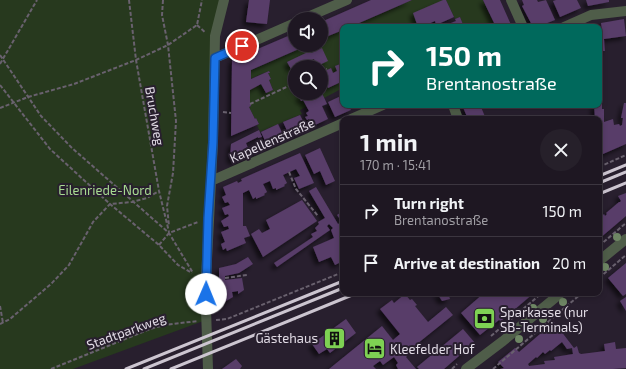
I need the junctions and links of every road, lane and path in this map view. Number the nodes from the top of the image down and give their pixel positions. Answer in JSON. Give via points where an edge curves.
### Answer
{"nodes":[{"id":1,"x":37,"y":0,"type":"edge"},
{"id":2,"x":130,"y":0,"type":"edge"},
{"id":3,"x":163,"y":0,"type":"edge"},
{"id":4,"x":202,"y":0,"type":"edge"},
{"id":5,"x":224,"y":0,"type":"edge"},
{"id":6,"x":347,"y":0,"type":"edge"},
{"id":7,"x":511,"y":0,"type":"edge"},
{"id":8,"x":626,"y":11,"type":"edge"},
{"id":9,"x":320,"y":12,"type":"edge"},
{"id":10,"x":522,"y":24,"type":"edge"},
{"id":11,"x":571,"y":24,"type":"edge"},
{"id":12,"x":288,"y":26,"type":"edge"},
{"id":13,"x":168,"y":45,"type":"junction"},
{"id":14,"x":0,"y":55,"type":"edge"},
{"id":15,"x":215,"y":58,"type":"junction"},
{"id":16,"x":2,"y":59,"type":"junction"},
{"id":17,"x":136,"y":60,"type":"junction"},
{"id":18,"x":0,"y":64,"type":"edge"},
{"id":19,"x":0,"y":85,"type":"edge"},
{"id":20,"x":288,"y":86,"type":"edge"},
{"id":21,"x":28,"y":97,"type":"junction"},
{"id":22,"x":13,"y":102,"type":"junction"},
{"id":23,"x":250,"y":104,"type":"dead end"},
{"id":24,"x":0,"y":108,"type":"edge"},
{"id":25,"x":376,"y":108,"type":"edge"},
{"id":26,"x":359,"y":116,"type":"edge"},
{"id":27,"x":340,"y":124,"type":"edge"},
{"id":28,"x":626,"y":155,"type":"edge"},
{"id":29,"x":602,"y":165,"type":"edge"},
{"id":30,"x":289,"y":172,"type":"dead end"},
{"id":31,"x":211,"y":181,"type":"junction"},
{"id":32,"x":159,"y":191,"type":"junction"},
{"id":33,"x":132,"y":202,"type":"junction"},
{"id":34,"x":110,"y":204,"type":"junction"},
{"id":35,"x":318,"y":216,"type":"dead end"},
{"id":36,"x":208,"y":218,"type":"junction"},
{"id":37,"x":626,"y":223,"type":"edge"},
{"id":38,"x":169,"y":234,"type":"junction"},
{"id":39,"x":626,"y":239,"type":"edge"},
{"id":40,"x":602,"y":243,"type":"edge"},
{"id":41,"x":159,"y":245,"type":"junction"},
{"id":42,"x":626,"y":255,"type":"edge"},
{"id":43,"x":602,"y":259,"type":"edge"},
{"id":44,"x":340,"y":273,"type":"edge"},
{"id":45,"x":247,"y":274,"type":"dead end"},
{"id":46,"x":602,"y":275,"type":"edge"},
{"id":47,"x":225,"y":278,"type":"dead end"},
{"id":48,"x":538,"y":296,"type":"edge"},
{"id":49,"x":557,"y":296,"type":"edge"},
{"id":50,"x":578,"y":296,"type":"edge"},
{"id":51,"x":0,"y":306,"type":"edge"},
{"id":52,"x":206,"y":320,"type":"junction"},
{"id":53,"x":3,"y":323,"type":"junction"},
{"id":54,"x":0,"y":324,"type":"edge"},
{"id":55,"x":487,"y":339,"type":"dead end"},
{"id":56,"x":464,"y":365,"type":"edge"},
{"id":57,"x":51,"y":369,"type":"edge"},
{"id":58,"x":208,"y":369,"type":"edge"},
{"id":59,"x":452,"y":369,"type":"edge"},
{"id":60,"x":493,"y":369,"type":"edge"}],
"edges":[{"from":1,"to":16,"type":"path"},
{"from":2,"to":17,"type":"path","name":"Bruchweg"},
{"from":3,"to":13,"type":"path","via":[[162,15]]},
{"from":4,"to":13,"type":"path","via":[[197,25]]},
{"from":5,"to":15,"type":"street","via":[[215,36]]},
{"from":6,"to":9,"type":"street"},
{"from":7,"to":10,"type":"street"},
{"from":8,"to":11,"type":"street","via":[[591,15]]},
{"from":12,"to":15,"type":"street"},
{"from":13,"to":17,"type":"path"},
{"from":13,"to":38,"type":"path","via":[[176,121],[173,173],[167,206]]},
{"from":14,"to":16,"type":"path"},
{"from":15,"to":31,"type":"street"},
{"from":16,"to":18,"type":"path"},
{"from":16,"to":21,"type":"path"},
{"from":17,"to":21,"type":"path","via":[[74,84]]},
{"from":17,"to":32,"type":"path","name":"Bruchweg"},
{"from":19,"to":22,"type":"path"},
{"from":20,"to":23,"type":"path"},
{"from":21,"to":22,"type":"path"},
{"from":21,"to":33,"type":"path","via":[[41,116],[72,148]]},
{"from":22,"to":24,"type":"path"},
{"from":22,"to":34,"type":"path","via":[[50,150]]},
{"from":25,"to":26,"type":"street"},
{"from":27,"to":31,"type":"street","name":"Kapellenstraße"},
{"from":28,"to":29,"type":"path"},
{"from":30,"to":35,"type":"path","via":[[296,189]]},
{"from":31,"to":36,"type":"street"},
{"from":32,"to":33,"type":"path"},
{"from":32,"to":38,"type":"path","name":"Bruchweg"},
{"from":33,"to":34,"type":"path"},
{"from":33,"to":38,"type":"path"},
{"from":34,"to":41,"type":"path"},
{"from":34,"to":53,"type":"path","via":[[93,222],[69,265],[51,284]]},
{"from":36,"to":38,"type":"path"},
{"from":36,"to":52,"type":"street"},
{"from":37,"to":40,"type":"path"},
{"from":38,"to":41,"type":"path"},
{"from":38,"to":41,"type":"path","via":[[193,273],[178,265]]},
{"from":39,"to":43,"type":"street"},
{"from":42,"to":46,"type":"path"},
{"from":44,"to":52,"type":"path","name":"Stadtparkweg","via":[[227,319]]},
{"from":45,"to":47,"type":"path"},
{"from":48,"to":55,"type":"path"},
{"from":49,"to":56,"type":"street","via":[[503,340]]},
{"from":50,"to":60,"type":"path"},
{"from":51,"to":53,"type":"path"},
{"from":52,"to":57,"type":"path","name":"Stadtparkweg","via":[[150,329]]},
{"from":52,"to":58,"type":"street"},
{"from":53,"to":54,"type":"path"},
{"from":56,"to":59,"type":"path"}]}
